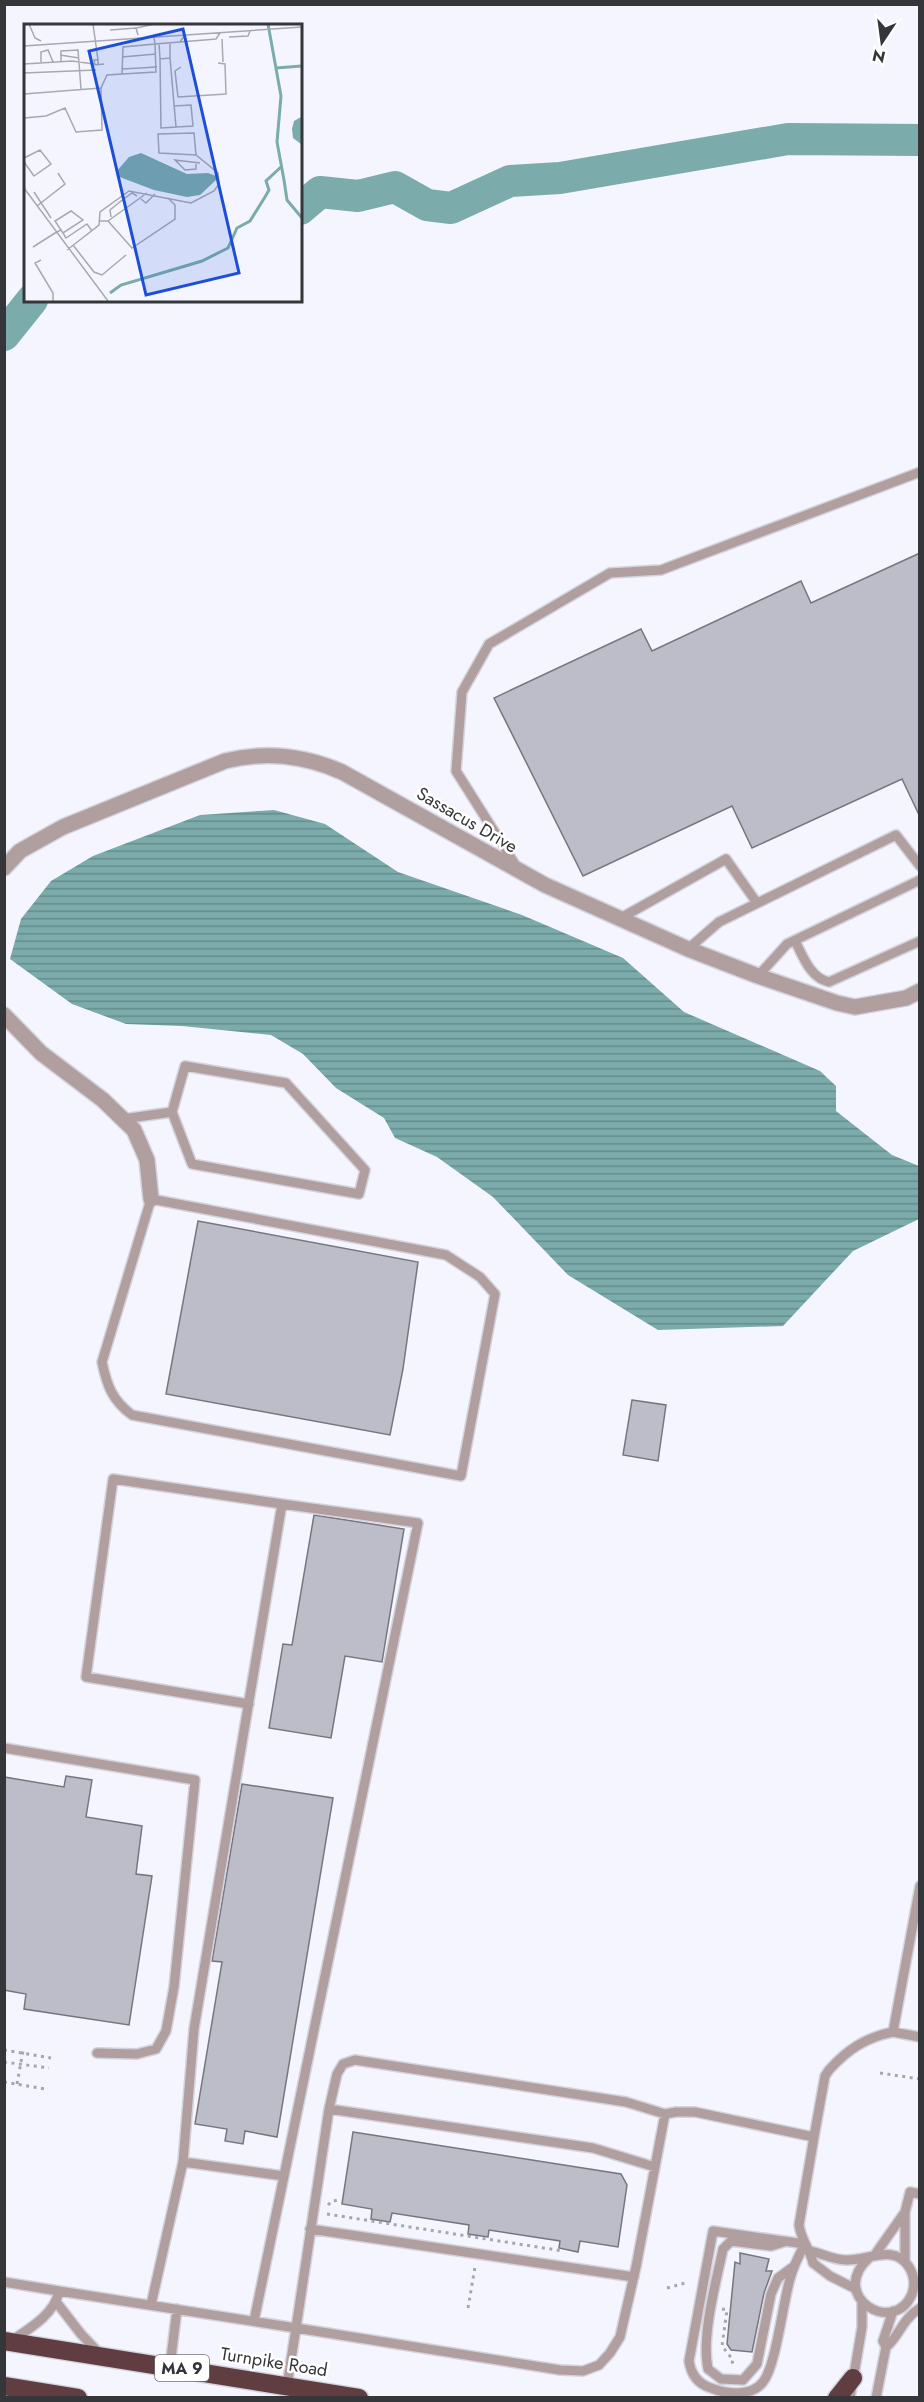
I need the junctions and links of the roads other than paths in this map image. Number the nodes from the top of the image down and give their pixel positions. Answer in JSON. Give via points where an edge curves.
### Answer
{"nodes":[{"id":1,"x":920,"y":472,"type":"edge"},
{"id":2,"x":920,"y":866,"type":"edge"},
{"id":3,"x":4,"y":868,"type":"edge"},
{"id":4,"x":520,"y":873,"type":"junction"},
{"id":5,"x":920,"y":880,"type":"edge"},
{"id":6,"x":757,"y":903,"type":"junction"},
{"id":7,"x":619,"y":919,"type":"junction"},
{"id":8,"x":795,"y":941,"type":"junction"},
{"id":9,"x":920,"y":941,"type":"edge"},
{"id":10,"x":688,"y":949,"type":"junction"},
{"id":11,"x":758,"y":976,"type":"junction"},
{"id":12,"x":920,"y":991,"type":"edge"},
{"id":13,"x":4,"y":1015,"type":"edge"},
{"id":14,"x":172,"y":1112,"type":"junction"},
{"id":15,"x":123,"y":1119,"type":"junction"},
{"id":16,"x":151,"y":1199,"type":"junction"},
{"id":17,"x":282,"y":1504,"type":"junction"},
{"id":18,"x":249,"y":1704,"type":"junction"},
{"id":19,"x":4,"y":1748,"type":"edge"},
{"id":20,"x":920,"y":1886,"type":"edge"},
{"id":21,"x":893,"y":2032,"type":"junction"},
{"id":22,"x":920,"y":2037,"type":"edge"},
{"id":23,"x":97,"y":2053,"type":"dead end"},
{"id":24,"x":328,"y":2109,"type":"junction"},
{"id":25,"x":665,"y":2114,"type":"junction"},
{"id":26,"x":814,"y":2137,"type":"junction"},
{"id":27,"x":183,"y":2162,"type":"junction"},
{"id":28,"x":655,"y":2167,"type":"junction"},
{"id":29,"x":284,"y":2176,"type":"junction"},
{"id":30,"x":920,"y":2194,"type":"edge"},
{"id":31,"x":905,"y":2212,"type":"junction"},
{"id":32,"x":310,"y":2229,"type":"junction"},
{"id":33,"x":786,"y":2242,"type":"junction"},
{"id":34,"x":808,"y":2248,"type":"junction"},
{"id":35,"x":872,"y":2257,"type":"junction"},
{"id":36,"x":907,"y":2264,"type":"junction"},
{"id":37,"x":794,"y":2266,"type":"junction"},
{"id":38,"x":920,"y":2271,"type":"edge"},
{"id":39,"x":633,"y":2277,"type":"junction"},
{"id":40,"x":4,"y":2282,"type":"edge"},
{"id":41,"x":856,"y":2289,"type":"junction"},
{"id":42,"x":59,"y":2291,"type":"junction"},
{"id":43,"x":862,"y":2302,"type":"junction"},
{"id":44,"x":920,"y":2302,"type":"edge"},
{"id":45,"x":57,"y":2303,"type":"junction"},
{"id":46,"x":151,"y":2305,"type":"junction"},
{"id":47,"x":905,"y":2305,"type":"junction"},
{"id":48,"x":920,"y":2308,"type":"edge"},
{"id":49,"x":177,"y":2310,"type":"junction"},
{"id":50,"x":893,"y":2311,"type":"junction"},
{"id":51,"x":254,"y":2321,"type":"junction"},
{"id":52,"x":296,"y":2328,"type":"junction"},
{"id":53,"x":7,"y":2342,"type":"edge"},
{"id":54,"x":886,"y":2347,"type":"junction"},
{"id":55,"x":101,"y":2356,"type":"junction"},
{"id":56,"x":170,"y":2366,"type":"junction"},
{"id":57,"x":854,"y":2378,"type":"junction"},
{"id":58,"x":4,"y":2386,"type":"edge"},
{"id":59,"x":287,"y":2386,"type":"junction"},
{"id":60,"x":78,"y":2397,"type":"edge"},
{"id":61,"x":359,"y":2397,"type":"edge"},
{"id":62,"x":837,"y":2397,"type":"edge"},
{"id":63,"x":850,"y":2397,"type":"edge"},
{"id":64,"x":876,"y":2397,"type":"edge"}],
"edges":[{"from":1,"to":4,"type":"lane","via":[[661,570],[610,573],[489,644],[462,692],[456,771]]},
{"from":2,"to":6,"type":"lane","via":[[896,836]]},
{"from":3,"to":4,"type":"street","name":"Sassacus Drive","via":[[20,851],[63,827],[225,761],[272,754],[304,759],[342,772]]},
{"from":4,"to":7,"type":"street","name":"Sassacus Drive"},
{"from":5,"to":8,"type":"lane"},
{"from":6,"to":7,"type":"lane","via":[[726,859]]},
{"from":6,"to":10,"type":"lane","via":[[719,922]]},
{"from":7,"to":10,"type":"street","name":"Sassacus Drive"},
{"from":8,"to":9,"type":"lane","via":[[810,970],[829,982]]},
{"from":8,"to":11,"type":"lane","via":[[787,944]]},
{"from":10,"to":11,"type":"street","name":"Sassacus Drive"},
{"from":11,"to":12,"type":"street","name":"Sassacus Drive","via":[[855,1007],[906,998]]},
{"from":13,"to":15,"type":"street","via":[[41,1053]]},
{"from":14,"to":14,"type":"lane","via":[[192,1164],[359,1194],[365,1170],[286,1083],[185,1066]]},
{"from":14,"to":15,"type":"lane"},
{"from":15,"to":16,"type":"street","via":[[134,1130],[147,1160]]},
{"from":16,"to":16,"type":"lane","via":[[102,1362],[106,1384],[121,1406],[132,1415],[461,1476],[495,1294],[480,1276],[446,1255]]},
{"from":17,"to":18,"type":"lane"},
{"from":17,"to":18,"type":"lane","via":[[114,1479],[86,1677]]},
{"from":17,"to":29,"type":"lane","via":[[418,1523]]},
{"from":18,"to":27,"type":"lane","via":[[194,2029]]},
{"from":19,"to":23,"type":"lane","via":[[195,1780],[166,2031],[156,2049],[137,2054]]},
{"from":20,"to":21,"type":"lane"},
{"from":21,"to":22,"type":"lane"},
{"from":21,"to":26,"type":"lane","via":[[860,2042],[829,2070]]},
{"from":24,"to":25,"type":"lane","via":[[337,2074],[343,2064],[355,2060],[626,2102]]},
{"from":24,"to":28,"type":"lane","via":[[593,2148]]},
{"from":24,"to":32,"type":"lane"},
{"from":25,"to":26,"type":"lane","via":[[695,2112]]},
{"from":25,"to":28,"type":"lane"},
{"from":26,"to":34,"type":"lane","via":[[799,2225]]},
{"from":27,"to":29,"type":"lane"},
{"from":27,"to":46,"type":"lane"},
{"from":28,"to":39,"type":"lane"},
{"from":29,"to":51,"type":"lane"},
{"from":30,"to":31,"type":"lane","via":[[910,2192]]},
{"from":31,"to":35,"type":"lane"},
{"from":31,"to":36,"type":"lane"},
{"from":32,"to":39,"type":"lane"},
{"from":32,"to":52,"type":"lane"},
{"from":33,"to":34,"type":"lane"},
{"from":33,"to":37,"type":"lane","via":[[771,2246],[731,2241],[723,2249],[705,2357],[708,2369],[721,2379],[742,2380],[757,2364],[771,2294],[778,2278]]},
{"from":33,"to":37,"type":"lane","via":[[713,2231],[689,2361],[697,2381],[710,2388],[743,2392],[764,2382]]},
{"from":34,"to":35,"type":"lane","via":[[847,2261]]},
{"from":34,"to":37,"type":"lane"},
{"from":34,"to":41,"type":"lane","via":[[818,2268]]},
{"from":35,"to":36,"type":"lane","via":[[888,2254]]},
{"from":35,"to":41,"type":"lane","via":[[861,2265]]},
{"from":36,"to":38,"type":"lane"},
{"from":36,"to":47,"type":"lane","via":[[914,2288]]},
{"from":39,"to":52,"type":"lane","via":[[620,2337],[599,2365],[583,2371]]},
{"from":40,"to":42,"type":"lane"},
{"from":41,"to":43,"type":"lane"},
{"from":42,"to":45,"type":"lane"},
{"from":42,"to":46,"type":"lane"},
{"from":43,"to":50,"type":"lane","via":[[878,2312]]},
{"from":43,"to":57,"type":"lane"},
{"from":44,"to":47,"type":"lane"},
{"from":45,"to":53,"type":"lane"},
{"from":45,"to":55,"type":"lane"},
{"from":46,"to":49,"type":"lane"},
{"from":47,"to":50,"type":"lane"},
{"from":48,"to":54,"type":"lane","via":[[907,2318]]},
{"from":49,"to":51,"type":"lane"},
{"from":49,"to":56,"type":"lane"},
{"from":50,"to":54,"type":"lane","via":[[883,2341]]},
{"from":51,"to":52,"type":"lane"},
{"from":52,"to":59,"type":"lane"},
{"from":53,"to":55,"type":"highway","name":"Turnpike Road","number":"MA 9"},
{"from":54,"to":64,"type":"lane"},
{"from":55,"to":56,"type":"highway","name":"Turnpike Road","number":"MA 9"},
{"from":56,"to":59,"type":"highway","name":"Turnpike Road","number":"MA 9"},
{"from":57,"to":62,"type":"highway"},
{"from":57,"to":63,"type":"lane"},
{"from":58,"to":60,"type":"highway"},
{"from":59,"to":61,"type":"highway","name":"Turnpike Road","number":"MA 9"}]}
